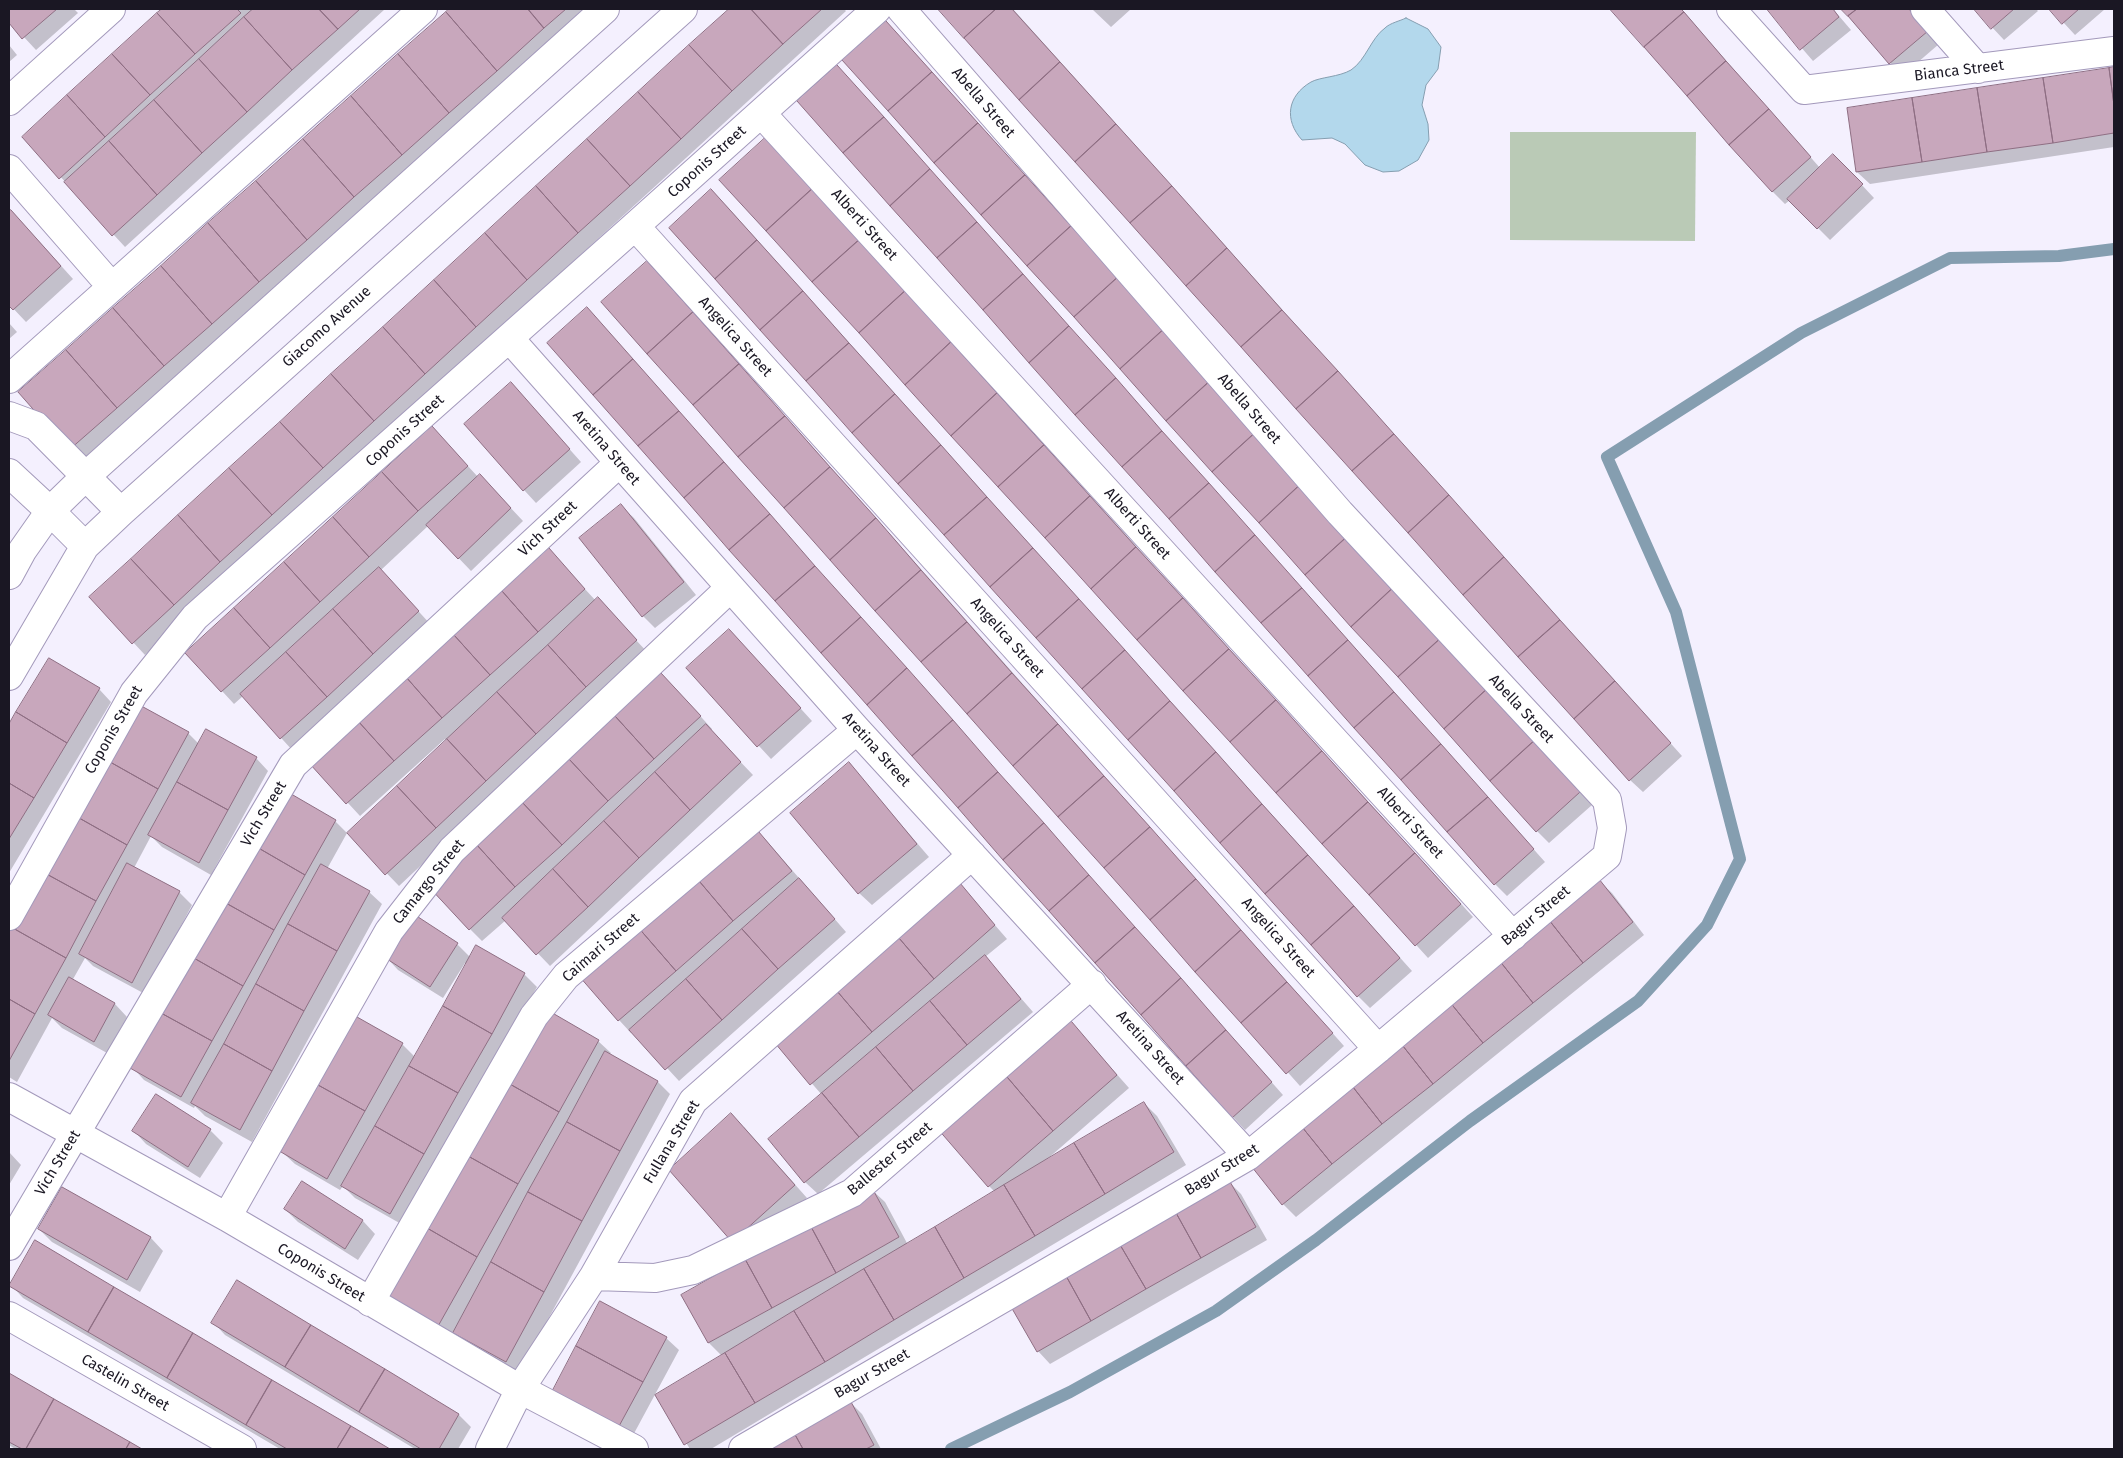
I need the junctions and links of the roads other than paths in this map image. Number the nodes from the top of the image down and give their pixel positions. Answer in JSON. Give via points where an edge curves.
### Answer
{"nodes":[{"id":1,"x":111,"y":9,"type":"edge"},
{"id":2,"x":424,"y":9,"type":"edge"},
{"id":3,"x":605,"y":9,"type":"edge"},
{"id":4,"x":683,"y":9,"type":"edge"},
{"id":5,"x":877,"y":9,"type":"edge"},
{"id":6,"x":901,"y":9,"type":"edge"},
{"id":7,"x":1731,"y":9,"type":"edge"},
{"id":8,"x":1925,"y":9,"type":"edge"},
{"id":9,"x":2114,"y":51,"type":"edge"},
{"id":10,"x":1978,"y":69,"type":"junction"},
{"id":11,"x":9,"y":101,"type":"edge"},
{"id":12,"x":761,"y":113,"type":"junction"},
{"id":13,"x":9,"y":170,"type":"edge"},
{"id":14,"x":635,"y":226,"type":"junction"},
{"id":15,"x":112,"y":287,"type":"junction"},
{"id":16,"x":509,"y":338,"type":"junction"},
{"id":17,"x":9,"y":379,"type":"edge"},
{"id":18,"x":9,"y":416,"type":"edge"},
{"id":19,"x":619,"y":463,"type":"junction"},
{"id":20,"x":9,"y":473,"type":"edge"},
{"id":21,"x":86,"y":476,"type":"junction"},
{"id":22,"x":50,"y":511,"type":"junction"},
{"id":23,"x":121,"y":512,"type":"junction"},
{"id":24,"x":85,"y":546,"type":"junction"},
{"id":25,"x":9,"y":575,"type":"edge"},
{"id":26,"x":730,"y":588,"type":"junction"},
{"id":27,"x":9,"y":676,"type":"edge"},
{"id":28,"x":857,"y":730,"type":"junction"},
{"id":29,"x":1607,"y":800,"type":"joint"},
{"id":30,"x":972,"y":855,"type":"junction"},
{"id":31,"x":9,"y":916,"type":"edge"},
{"id":32,"x":1512,"y":936,"type":"junction"},
{"id":33,"x":1092,"y":984,"type":"junction"},
{"id":34,"x":1378,"y":1049,"type":"junction"},
{"id":35,"x":9,"y":1097,"type":"edge"},
{"id":36,"x":76,"y":1133,"type":"junction"},
{"id":37,"x":1248,"y":1156,"type":"junction"},
{"id":38,"x":227,"y":1217,"type":"junction"},
{"id":39,"x":9,"y":1246,"type":"edge"},
{"id":40,"x":594,"y":1276,"type":"junction"},
{"id":41,"x":370,"y":1302,"type":"junction"},
{"id":42,"x":9,"y":1316,"type":"edge"},
{"id":43,"x":520,"y":1389,"type":"junction"},
{"id":44,"x":242,"y":1449,"type":"edge"},
{"id":45,"x":490,"y":1449,"type":"edge"},
{"id":46,"x":634,"y":1449,"type":"edge"},
{"id":47,"x":743,"y":1449,"type":"edge"}],
"edges":[{"from":1,"to":11,"type":"street"},
{"from":2,"to":15,"type":"street"},
{"from":3,"to":21,"type":"street"},
{"from":4,"to":23,"type":"street","name":"Giacomo Avenue"},
{"from":5,"to":12,"type":"street","name":"Coponis Street"},
{"from":6,"to":29,"type":"street","name":"Abella Street","via":[[1340,513]]},
{"from":7,"to":10,"type":"street","name":"Bianca Street","via":[[1804,90]]},
{"from":8,"to":10,"type":"street"},
{"from":9,"to":10,"type":"street","name":"Bianca Street"},
{"from":12,"to":14,"type":"street","name":"Coponis Street"},
{"from":12,"to":32,"type":"street","name":"Alberti Street"},
{"from":13,"to":15,"type":"street"},
{"from":14,"to":16,"type":"street","name":"Coponis Street"},
{"from":14,"to":34,"type":"street","name":"Angelica Street"},
{"from":15,"to":17,"type":"street"},
{"from":16,"to":19,"type":"street","name":"Aretina Street"},
{"from":16,"to":31,"type":"street","name":"Coponis Street","via":[[195,616],[134,693]]},
{"from":18,"to":21,"type":"street","via":[[36,426]]},
{"from":19,"to":26,"type":"street","name":"Aretina Street"},
{"from":19,"to":36,"type":"street","name":"Vich Street","via":[[293,765]]},
{"from":20,"to":22,"type":"street"},
{"from":21,"to":22,"type":"street"},
{"from":21,"to":23,"type":"street"},
{"from":22,"to":24,"type":"street"},
{"from":22,"to":25,"type":"street"},
{"from":23,"to":24,"type":"street","name":"Giacomo Avenue"},
{"from":24,"to":27,"type":"street","name":"Giacomo Avenue"},
{"from":26,"to":28,"type":"street","name":"Aretina Street"},
{"from":26,"to":38,"type":"street","name":"Camargo Street","via":[[452,850],[389,932]]},
{"from":28,"to":30,"type":"street","name":"Aretina Street"},
{"from":28,"to":41,"type":"street","name":"Caimari Street","via":[[566,976],[534,1016]]},
{"from":29,"to":32,"type":"street","name":"Bagur Street","via":[[1612,828],[1607,856]]},
{"from":30,"to":33,"type":"street","name":"Aretina Street"},
{"from":30,"to":40,"type":"street","name":"Fullana Street","via":[[693,1101]]},
{"from":32,"to":34,"type":"street","name":"Bagur Street"},
{"from":33,"to":37,"type":"street","name":"Aretina Street"},
{"from":33,"to":40,"type":"street","name":"Ballester Street","via":[[852,1193],[693,1270],[655,1278]]},
{"from":34,"to":37,"type":"street","name":"Bagur Street"},
{"from":35,"to":36,"type":"street","name":"Coponis Street"},
{"from":36,"to":38,"type":"street","name":"Coponis Street"},
{"from":36,"to":39,"type":"street","name":"Vich Street"},
{"from":37,"to":47,"type":"street","name":"Bagur Street"},
{"from":38,"to":41,"type":"street","name":"Coponis Street"},
{"from":40,"to":43,"type":"street","name":"Fullana Street"},
{"from":41,"to":43,"type":"street","name":"Coponis Street"},
{"from":42,"to":44,"type":"street","name":"Castelin Street"},
{"from":43,"to":45,"type":"street","name":"Fullana Street"},
{"from":43,"to":46,"type":"street","name":"Coponis Street"}]}
